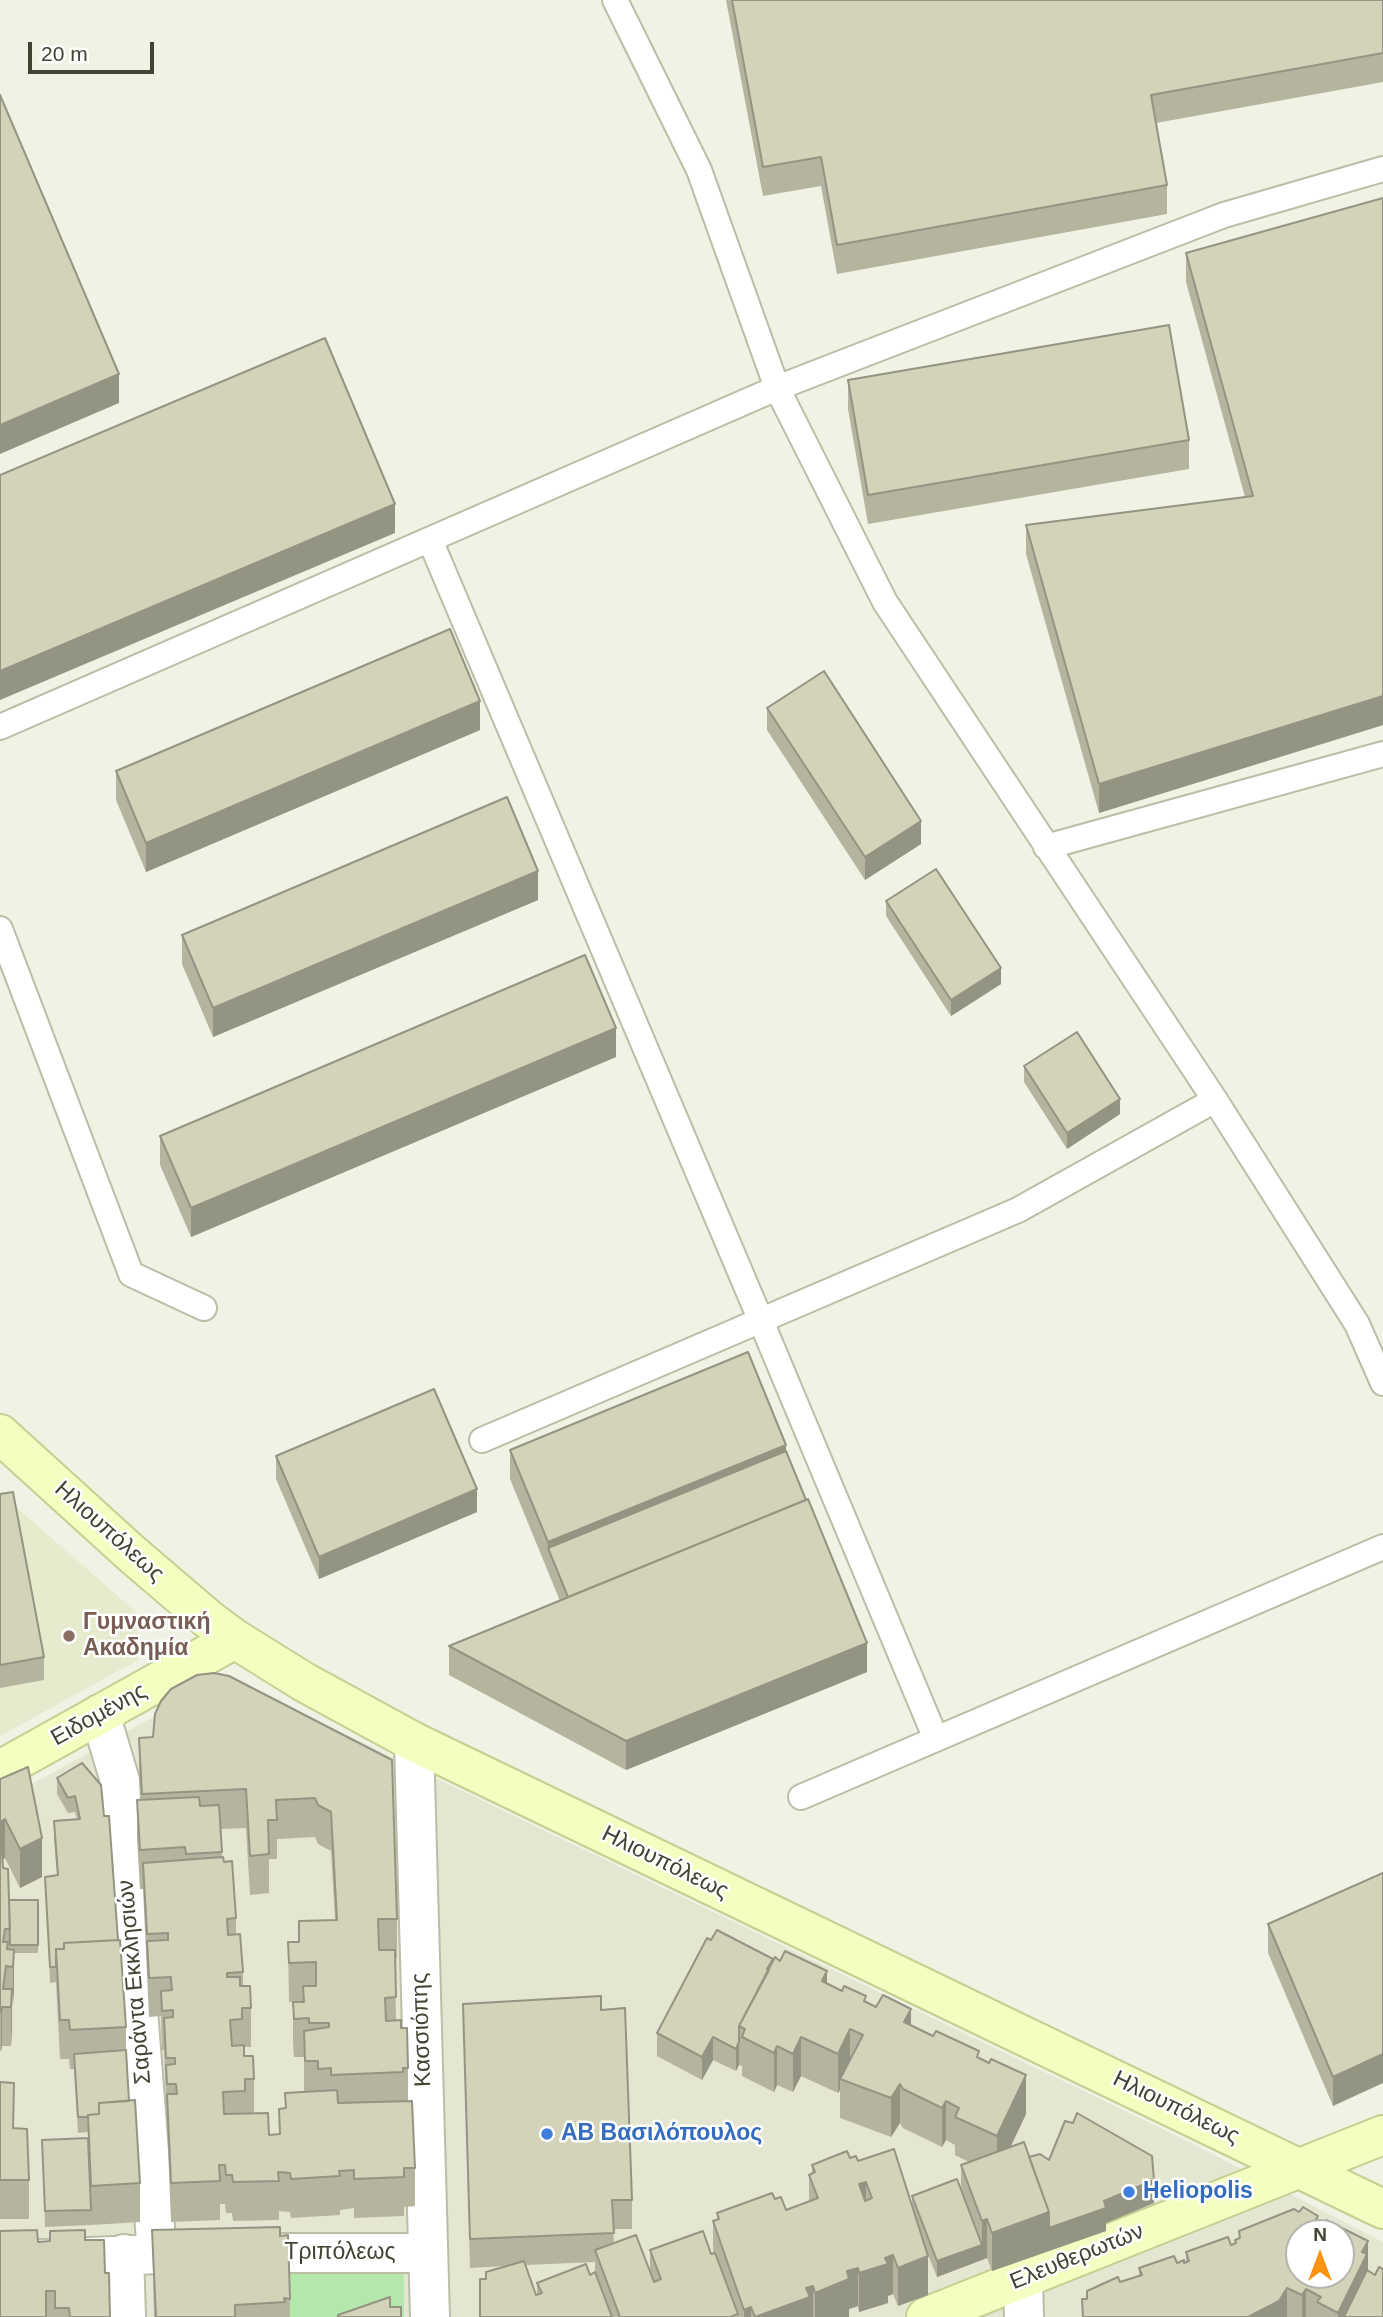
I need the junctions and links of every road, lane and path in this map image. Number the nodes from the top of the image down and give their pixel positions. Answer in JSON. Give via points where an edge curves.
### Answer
{"nodes":[{"id":1,"x":615,"y":0,"type":"edge"},
{"id":2,"x":1383,"y":169,"type":"edge"},
{"id":3,"x":777,"y":388,"type":"junction"},
{"id":4,"x":430,"y":540,"type":"junction"},
{"id":5,"x":0,"y":727,"type":"edge"},
{"id":6,"x":1383,"y":754,"type":"edge"},
{"id":7,"x":1046,"y":847,"type":"junction"},
{"id":8,"x":0,"y":929,"type":"edge"},
{"id":9,"x":1215,"y":1100,"type":"junction"},
{"id":10,"x":204,"y":1308,"type":"dead end"},
{"id":11,"x":761,"y":1321,"type":"junction"},
{"id":12,"x":1383,"y":1382,"type":"edge"},
{"id":13,"x":0,"y":1434,"type":"edge"},
{"id":14,"x":482,"y":1440,"type":"dead end"},
{"id":15,"x":1383,"y":1547,"type":"edge"},
{"id":16,"x":235,"y":1639,"type":"junction"},
{"id":17,"x":100,"y":1714,"type":"junction"},
{"id":18,"x":936,"y":1739,"type":"junction"},
{"id":19,"x":414,"y":1742,"type":"junction"},
{"id":20,"x":0,"y":1770,"type":"edge"},
{"id":21,"x":801,"y":1797,"type":"dead end"},
{"id":22,"x":1383,"y":2136,"type":"edge"},
{"id":23,"x":1301,"y":2168,"type":"junction"},
{"id":24,"x":1383,"y":2209,"type":"edge"},
{"id":25,"x":140,"y":2253,"type":"junction"},
{"id":26,"x":428,"y":2253,"type":"junction"},
{"id":27,"x":0,"y":2261,"type":"edge"},
{"id":28,"x":1023,"y":2278,"type":"junction"},
{"id":29,"x":126,"y":2317,"type":"edge"},
{"id":30,"x":430,"y":2317,"type":"edge"},
{"id":31,"x":926,"y":2317,"type":"edge"},
{"id":32,"x":1024,"y":2317,"type":"edge"}],
"edges":[{"from":1,"to":3,"type":"lane","via":[[699,170]]},
{"from":2,"to":3,"type":"lane","via":[[1224,215]]},
{"from":3,"to":4,"type":"lane"},
{"from":3,"to":7,"type":"lane","via":[[885,602]]},
{"from":4,"to":5,"type":"lane"},
{"from":4,"to":11,"type":"lane"},
{"from":6,"to":7,"type":"lane"},
{"from":7,"to":9,"type":"lane"},
{"from":8,"to":10,"type":"lane","via":[[131,1274]]},
{"from":9,"to":11,"type":"lane","via":[[1018,1210]]},
{"from":9,"to":12,"type":"lane","via":[[1357,1324]]},
{"from":11,"to":14,"type":"lane"},
{"from":11,"to":18,"type":"lane"},
{"from":13,"to":16,"type":"main road","name":"Ηλιουπόλεως","via":[[132,1554]]},
{"from":15,"to":18,"type":"lane"},
{"from":16,"to":17,"type":"main road","name":"Ειδομένης"},
{"from":16,"to":19,"type":"main road","name":"Ηλιουπόλεως"},
{"from":17,"to":20,"type":"main road","name":"Ειδομένης"},
{"from":17,"to":25,"type":"street","name":"Σαράντα Εκκλησιών","via":[[120,1781]]},
{"from":18,"to":21,"type":"lane"},
{"from":19,"to":23,"type":"main road","name":"Ηλιουπόλεως"},
{"from":19,"to":26,"type":"street","name":"Κασσιόπης"},
{"from":22,"to":23,"type":"main road","name":"Ελευθερωτών"},
{"from":23,"to":24,"type":"main road","name":"Ηλιουπόλεως"},
{"from":23,"to":28,"type":"main road","name":"Ελευθερωτών"},
{"from":25,"to":26,"type":"street","name":"Τριπόλεως"},
{"from":25,"to":27,"type":"street","name":"Τριπόλεως"},
{"from":25,"to":29,"type":"street","name":"Σαράντα Εκκλησιών"},
{"from":26,"to":30,"type":"street","name":"Κασσιόπης"},
{"from":28,"to":31,"type":"main road","name":"Ελευθερωτών"},
{"from":28,"to":32,"type":"street"}]}
